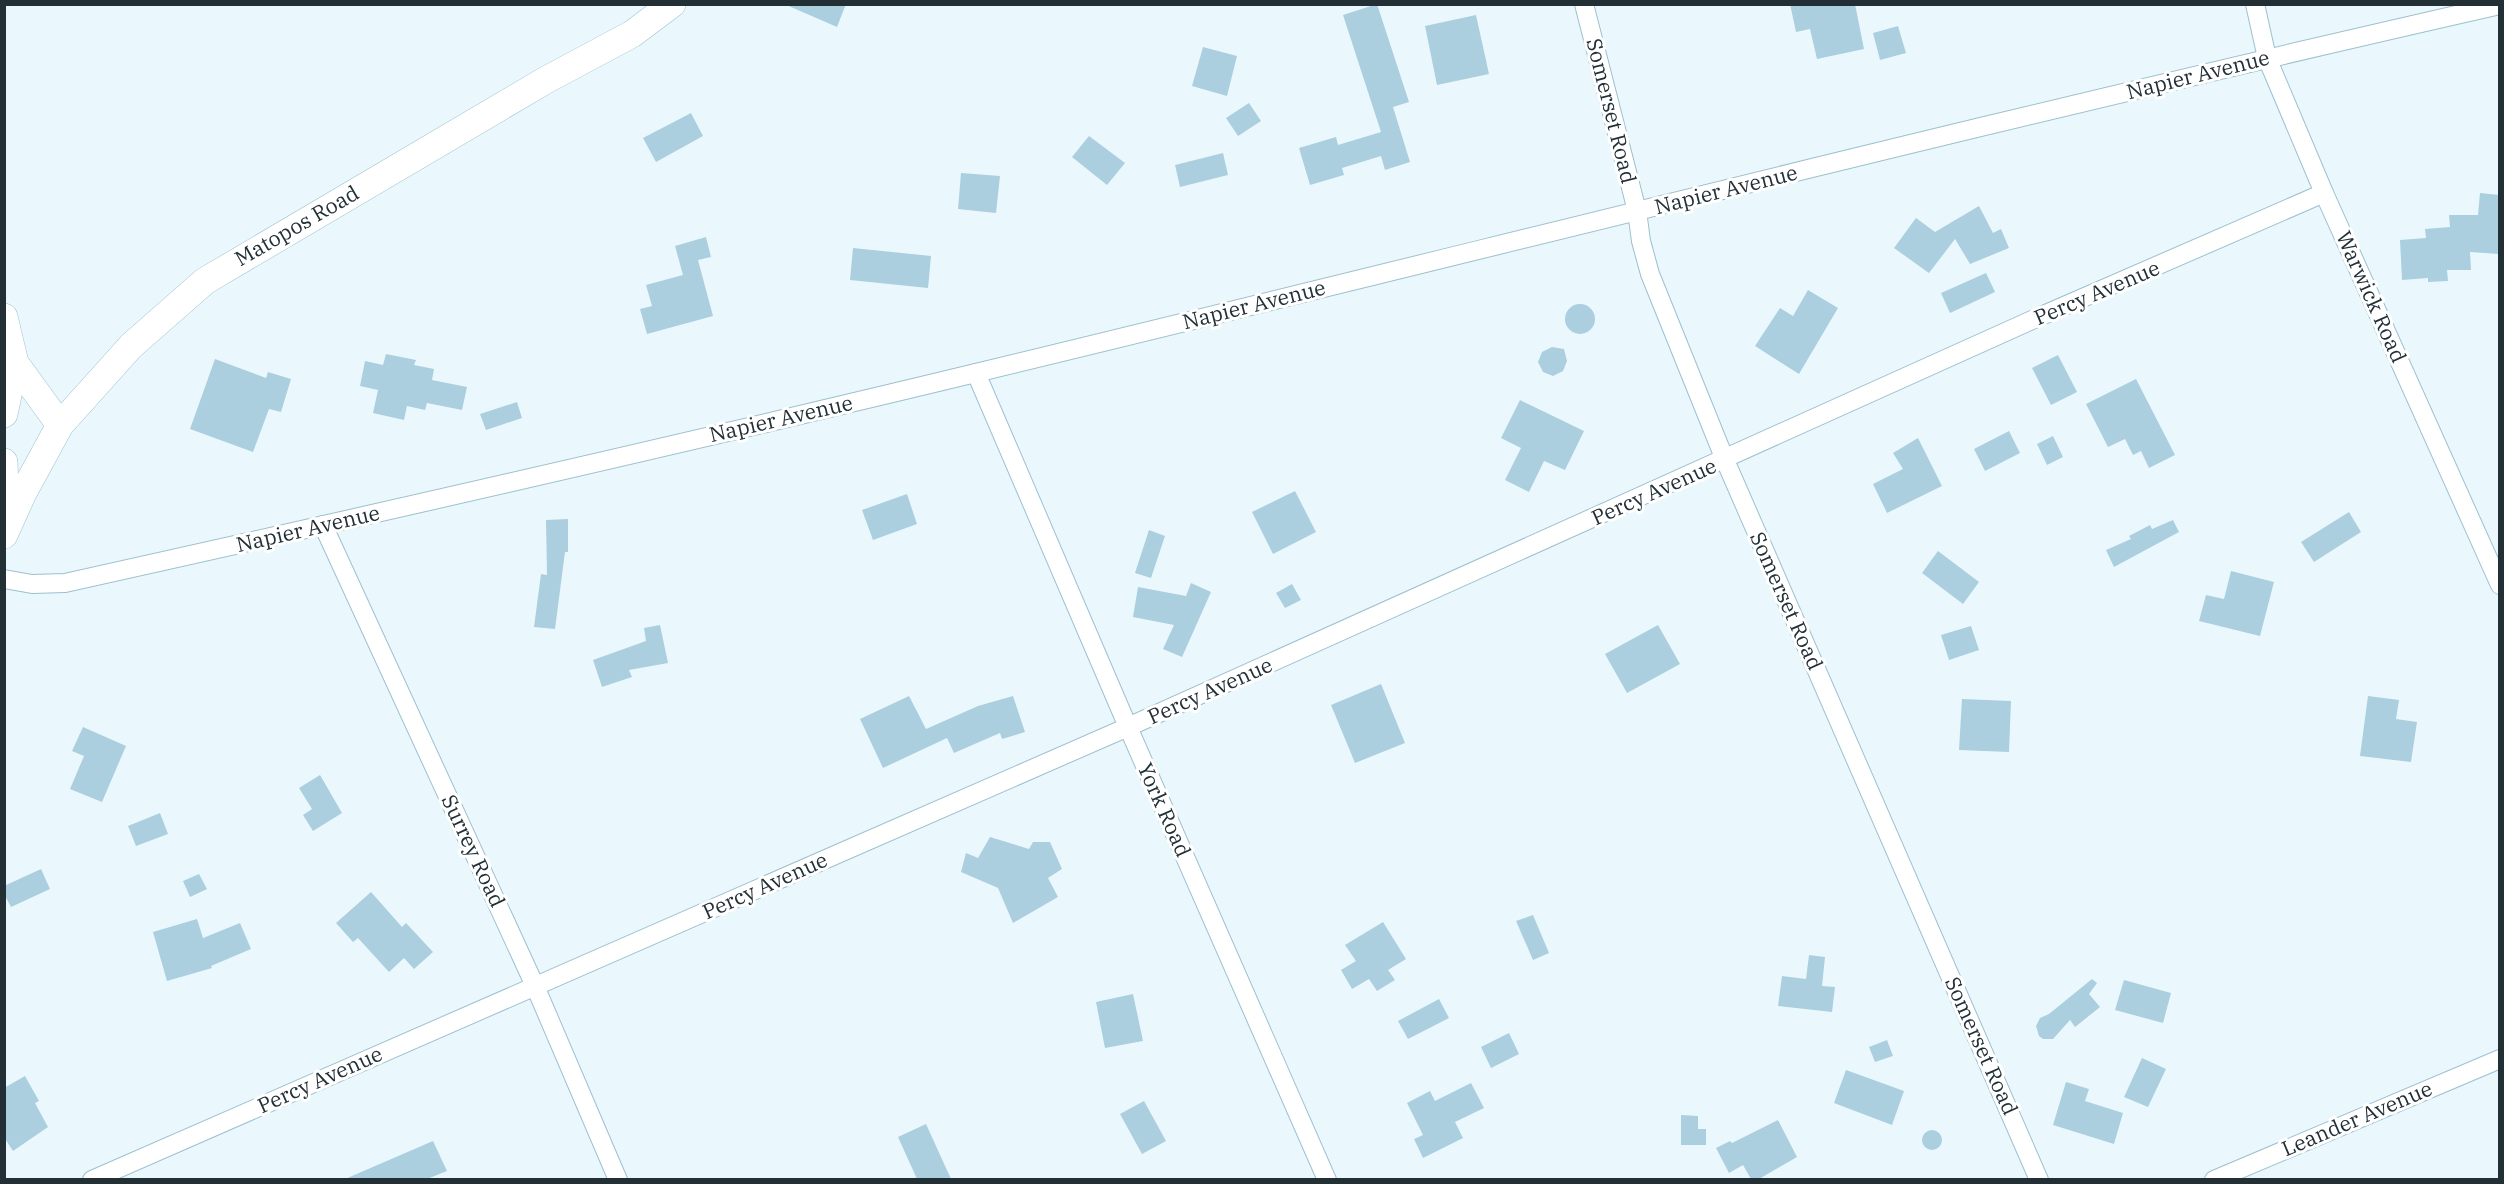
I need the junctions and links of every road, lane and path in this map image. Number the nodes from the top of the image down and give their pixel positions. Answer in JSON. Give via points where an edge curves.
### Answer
{"nodes":[{"id":1,"x":672,"y":4,"type":"edge"},
{"id":2,"x":1584,"y":4,"type":"edge"},
{"id":3,"x":2255,"y":4,"type":"edge"},
{"id":4,"x":2499,"y":5,"type":"edge"},
{"id":5,"x":2267,"y":58,"type":"junction"},
{"id":6,"x":2324,"y":193,"type":"junction"},
{"id":7,"x":1637,"y":211,"type":"junction"},
{"id":8,"x":4,"y":317,"type":"edge"},
{"id":9,"x":15,"y":363,"type":"junction"},
{"id":10,"x":976,"y":373,"type":"junction"},
{"id":11,"x":4,"y":414,"type":"edge"},
{"id":12,"x":60,"y":424,"type":"junction"},
{"id":13,"x":1725,"y":460,"type":"junction"},
{"id":14,"x":4,"y":462,"type":"edge"},
{"id":15,"x":323,"y":525,"type":"junction"},
{"id":16,"x":5,"y":533,"type":"edge"},
{"id":17,"x":4,"y":579,"type":"edge"},
{"id":18,"x":2499,"y":585,"type":"edge"},
{"id":19,"x":1128,"y":727,"type":"junction"},
{"id":20,"x":536,"y":987,"type":"junction"},
{"id":21,"x":2499,"y":1059,"type":"edge"},
{"id":22,"x":93,"y":1179,"type":"edge"},
{"id":23,"x":618,"y":1179,"type":"edge"},
{"id":24,"x":1327,"y":1179,"type":"edge"},
{"id":25,"x":2039,"y":1179,"type":"edge"},
{"id":26,"x":2214,"y":1179,"type":"edge"}],
"edges":[{"from":1,"to":12,"type":"main road","name":"Matopos Road","via":[[632,34],[546,80],[205,280],[131,346]]},
{"from":2,"to":7,"type":"street","name":"Somerset Road"},
{"from":3,"to":5,"type":"street","name":"Warwick Road"},
{"from":4,"to":5,"type":"street","name":"Napier Avenue"},
{"from":5,"to":6,"type":"street","name":"Warwick Road"},
{"from":5,"to":7,"type":"street","name":"Napier Avenue"},
{"from":6,"to":13,"type":"street","name":"Percy Avenue"},
{"from":6,"to":18,"type":"street","name":"Warwick Road"},
{"from":7,"to":10,"type":"street","name":"Napier Avenue"},
{"from":7,"to":13,"type":"street","name":"Somerset Road","via":[[1650,274]]},
{"from":8,"to":9,"type":"main road"},
{"from":9,"to":11,"type":"main road"},
{"from":9,"to":12,"type":"main road"},
{"from":10,"to":15,"type":"street","name":"Napier Avenue"},
{"from":10,"to":19,"type":"street","name":"York Road"},
{"from":12,"to":16,"type":"main road","name":"Matopos Road"},
{"from":13,"to":19,"type":"street","name":"Percy Avenue"},
{"from":13,"to":25,"type":"street","name":"Somerset Road"},
{"from":14,"to":16,"type":"main road"},
{"from":15,"to":17,"type":"street","name":"Napier Avenue","via":[[65,583],[32,584]]},
{"from":15,"to":20,"type":"street","name":"Surrey Road"},
{"from":19,"to":20,"type":"street","name":"Percy Avenue"},
{"from":19,"to":24,"type":"street","name":"York Road"},
{"from":20,"to":22,"type":"street","name":"Percy Avenue"},
{"from":20,"to":23,"type":"street","name":"Surrey Road"},
{"from":21,"to":26,"type":"street","name":"Leander Avenue"}]}
